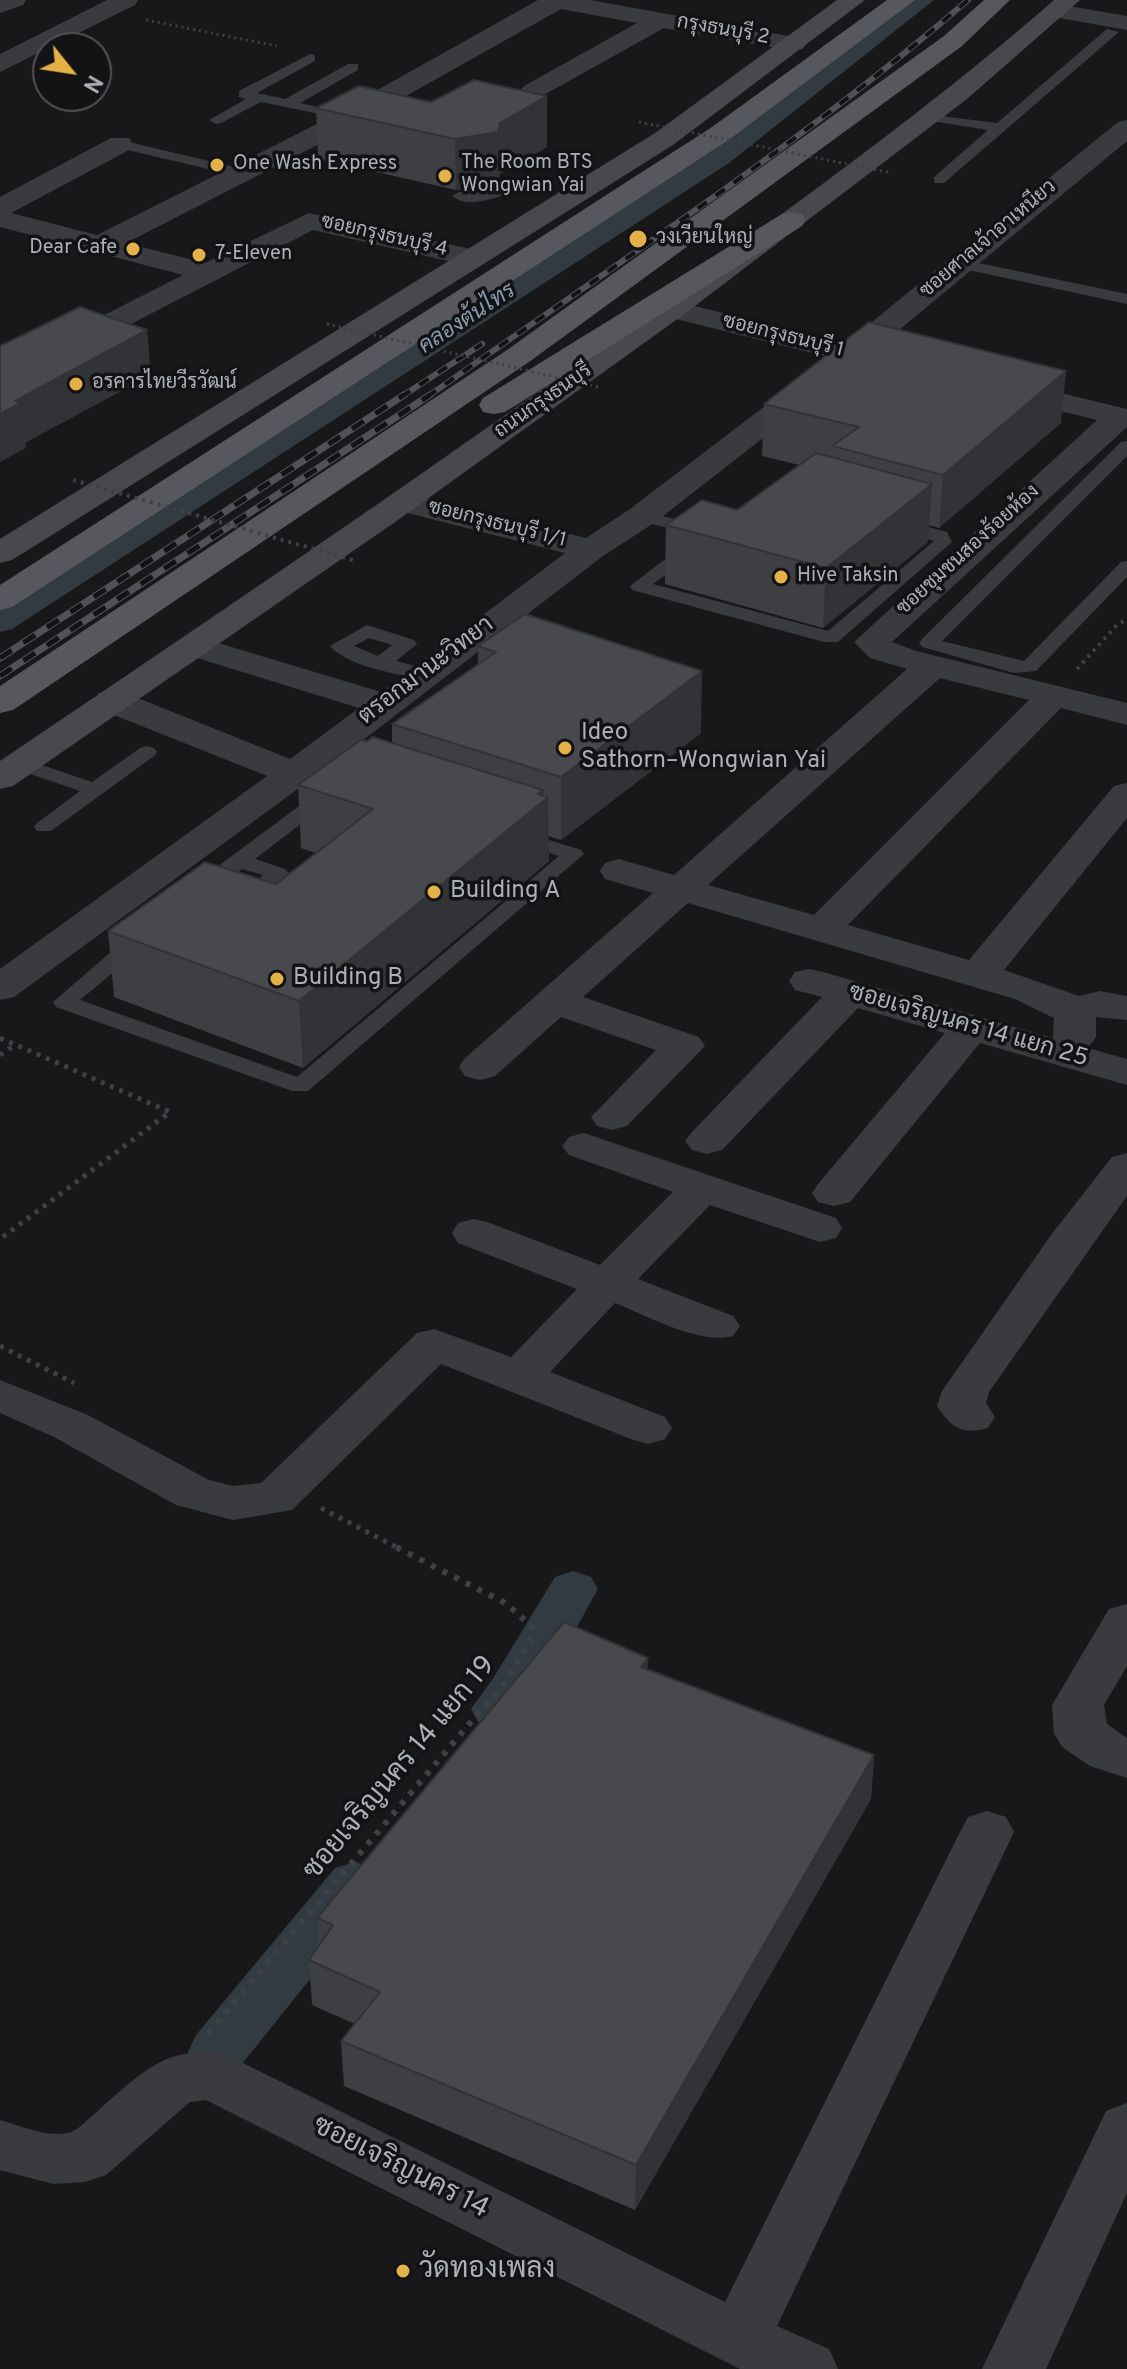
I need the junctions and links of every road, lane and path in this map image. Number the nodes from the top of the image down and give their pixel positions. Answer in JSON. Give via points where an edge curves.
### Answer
{"nodes":[{"id":1,"x":14,"y":0,"type":"edge"},
{"id":2,"x":126,"y":0,"type":"edge"},
{"id":3,"x":556,"y":0,"type":"edge"},
{"id":4,"x":853,"y":0,"type":"edge"},
{"id":5,"x":998,"y":0,"type":"edge"},
{"id":6,"x":1063,"y":5,"type":"edge"},
{"id":7,"x":0,"y":6,"type":"edge"},
{"id":8,"x":895,"y":7,"type":"edge"},
{"id":9,"x":660,"y":20,"type":"junction"},
{"id":10,"x":1120,"y":28,"type":"edge"},
{"id":11,"x":794,"y":44,"type":"junction"},
{"id":12,"x":310,"y":58,"type":"dead end"},
{"id":13,"x":0,"y":64,"type":"edge"},
{"id":14,"x":353,"y":67,"type":"dead end"},
{"id":15,"x":533,"y":91,"type":"edge"},
{"id":16,"x":256,"y":99,"type":"junction"},
{"id":17,"x":285,"y":105,"type":"junction"},
{"id":18,"x":930,"y":117,"type":"junction"},
{"id":19,"x":349,"y":118,"type":"junction"},
{"id":20,"x":216,"y":120,"type":"dead end"},
{"id":21,"x":639,"y":122,"type":"dead end"},
{"id":22,"x":1000,"y":128,"type":"junction"},
{"id":23,"x":1127,"y":128,"type":"edge"},
{"id":24,"x":664,"y":139,"type":"junction"},
{"id":25,"x":120,"y":144,"type":"joint"},
{"id":26,"x":242,"y":173,"type":"junction"},
{"id":27,"x":892,"y":173,"type":"dead end"},
{"id":28,"x":939,"y":180,"type":"dead end"},
{"id":29,"x":526,"y":182,"type":"dead end"},
{"id":30,"x":459,"y":196,"type":"edge"},
{"id":31,"x":0,"y":208,"type":"edge"},
{"id":32,"x":0,"y":219,"type":"edge"},
{"id":33,"x":792,"y":220,"type":"junction"},
{"id":34,"x":100,"y":245,"type":"junction"},
{"id":35,"x":474,"y":258,"type":"junction"},
{"id":36,"x":959,"y":264,"type":"junction"},
{"id":37,"x":210,"y":273,"type":"junction"},
{"id":38,"x":1127,"y":299,"type":"edge"},
{"id":39,"x":674,"y":310,"type":"junction"},
{"id":40,"x":327,"y":324,"type":"dead end"},
{"id":41,"x":852,"y":354,"type":"junction"},
{"id":42,"x":895,"y":364,"type":"edge"},
{"id":43,"x":0,"y":380,"type":"edge"},
{"id":44,"x":981,"y":383,"type":"edge"},
{"id":45,"x":598,"y":387,"type":"dead end"},
{"id":46,"x":318,"y":395,"type":"junction"},
{"id":47,"x":1124,"y":427,"type":"edge"},
{"id":48,"x":73,"y":480,"type":"dead end"},
{"id":49,"x":403,"y":502,"type":"junction"},
{"id":50,"x":642,"y":516,"type":"junction"},
{"id":51,"x":876,"y":518,"type":"edge"},
{"id":52,"x":591,"y":549,"type":"junction"},
{"id":53,"x":0,"y":553,"type":"edge"},
{"id":54,"x":356,"y":561,"type":"dead end"},
{"id":55,"x":1127,"y":566,"type":"edge"},
{"id":56,"x":182,"y":580,"type":"junction"},
{"id":57,"x":0,"y":600,"type":"edge"},
{"id":58,"x":1127,"y":619,"type":"edge"},
{"id":59,"x":193,"y":646,"type":"junction"},
{"id":60,"x":383,"y":661,"type":"dead end"},
{"id":61,"x":933,"y":665,"type":"junction"},
{"id":62,"x":424,"y":674,"type":"junction"},
{"id":63,"x":1053,"y":696,"type":"junction"},
{"id":64,"x":112,"y":701,"type":"junction"},
{"id":65,"x":0,"y":702,"type":"edge"},
{"id":66,"x":378,"y":709,"type":"junction"},
{"id":67,"x":1127,"y":714,"type":"edge"},
{"id":68,"x":418,"y":728,"type":"edge"},
{"id":69,"x":147,"y":752,"type":"dead end"},
{"id":70,"x":10,"y":771,"type":"edge"},
{"id":71,"x":294,"y":774,"type":"junction"},
{"id":72,"x":346,"y":781,"type":"edge"},
{"id":73,"x":95,"y":790,"type":"junction"},
{"id":74,"x":1127,"y":794,"type":"edge"},
{"id":75,"x":44,"y":827,"type":"dead end"},
{"id":76,"x":498,"y":830,"type":"edge"},
{"id":77,"x":239,"y":861,"type":"junction"},
{"id":78,"x":173,"y":862,"type":"junction"},
{"id":79,"x":619,"y":871,"type":"dead end"},
{"id":80,"x":219,"y":877,"type":"junction"},
{"id":81,"x":683,"y":890,"type":"junction"},
{"id":82,"x":821,"y":930,"type":"junction"},
{"id":83,"x":148,"y":933,"type":"edge"},
{"id":84,"x":978,"y":975,"type":"junction"},
{"id":85,"x":809,"y":981,"type":"dead end"},
{"id":86,"x":0,"y":988,"type":"edge"},
{"id":87,"x":849,"y":993,"type":"junction"},
{"id":88,"x":556,"y":1001,"type":"junction"},
{"id":89,"x":1127,"y":1008,"type":"edge"},
{"id":90,"x":1071,"y":1011,"type":"junction"},
{"id":91,"x":971,"y":1028,"type":"junction"},
{"id":92,"x":0,"y":1038,"type":"edge"},
{"id":93,"x":16,"y":1045,"type":"junction"},
{"id":94,"x":1062,"y":1053,"type":"junction"},
{"id":95,"x":0,"y":1055,"type":"edge"},
{"id":96,"x":480,"y":1067,"type":"dead end"},
{"id":97,"x":1127,"y":1072,"type":"edge"},
{"id":98,"x":707,"y":1141,"type":"dead end"},
{"id":99,"x":1127,"y":1166,"type":"edge"},
{"id":100,"x":701,"y":1188,"type":"junction"},
{"id":101,"x":474,"y":1233,"type":"dead end"},
{"id":102,"x":0,"y":1239,"type":"edge"},
{"id":103,"x":608,"y":1284,"type":"junction"},
{"id":104,"x":717,"y":1326,"type":"dead end"},
{"id":105,"x":518,"y":1377,"type":"junction"},
{"id":106,"x":0,"y":1395,"type":"edge"},
{"id":107,"x":971,"y":1417,"type":"dead end"},
{"id":108,"x":648,"y":1428,"type":"dead end"},
{"id":109,"x":285,"y":1489,"type":"junction"},
{"id":110,"x":1127,"y":1622,"type":"edge"},
{"id":111,"x":1127,"y":1758,"type":"edge"},
{"id":112,"x":987,"y":1832,"type":"dead end"},
{"id":113,"x":175,"y":2080,"type":"junction"},
{"id":114,"x":1127,"y":2128,"type":"edge"},
{"id":115,"x":0,"y":2145,"type":"edge"},
{"id":116,"x":739,"y":2339,"type":"junction"},
{"id":117,"x":806,"y":2369,"type":"edge"},
{"id":118,"x":1014,"y":2369,"type":"edge"}],
"edges":[{"from":1,"to":7,"type":"street"},
{"from":2,"to":13,"type":"street"},
{"from":3,"to":9,"type":"street","name":"กรุงธนบุรี 2"},
{"from":3,"to":19,"type":"street"},
{"from":4,"to":11,"type":"main road"},
{"from":5,"to":56,"type":"main road","via":[[953,41],[518,356]]},
{"from":6,"to":10,"type":"street"},
{"from":6,"to":18,"type":"main road","name":"ถนนกรุงธนบุรี"},
{"from":8,"to":46,"type":"main road","via":[[721,133]]},
{"from":9,"to":11,"type":"street","name":"กรุงธนบุรี 2"},
{"from":9,"to":15,"type":"street"},
{"from":10,"to":22,"type":"lane"},
{"from":11,"to":24,"type":"main road"},
{"from":12,"to":16,"type":"lane","via":[[244,94]]},
{"from":14,"to":17,"type":"lane"},
{"from":16,"to":17,"type":"lane"},
{"from":16,"to":20,"type":"lane"},
{"from":17,"to":19,"type":"lane"},
{"from":18,"to":22,"type":"lane"},
{"from":18,"to":33,"type":"main road","name":"ถนนกรุงธนบุรี"},
{"from":19,"to":26,"type":"street"},
{"from":21,"to":27,"type":"path","bridge":true},
{"from":22,"to":28,"type":"lane"},
{"from":23,"to":36,"type":"street","name":"ซอยศาลเจ้าอาเหนียว"},
{"from":24,"to":35,"type":"main road"},
{"from":24,"to":46,"type":"main road","via":[[402,327]]},
{"from":25,"to":26,"type":"lane"},
{"from":25,"to":31,"type":"street"},
{"from":26,"to":34,"type":"street"},
{"from":29,"to":30,"type":"lane","via":[[478,197]]},
{"from":32,"to":34,"type":"street"},
{"from":33,"to":39,"type":"main road","name":"ถนนกรุงธนบุรี"},
{"from":33,"to":56,"type":"main road","via":[[387,471]]},
{"from":34,"to":37,"type":"street"},
{"from":35,"to":37,"type":"street","name":"ซอยกรุงธนบุรี 4","via":[[313,220]]},
{"from":35,"to":53,"type":"main road"},
{"from":36,"to":38,"type":"lane"},
{"from":36,"to":41,"type":"street","name":"ซอยศาลเจ้าอาเหนียว"},
{"from":37,"to":43,"type":"street","name":"ซอยกรุงธนบุรี 4"},
{"from":39,"to":41,"type":"street","name":"ซอยกรุงธนบุรี 1"},
{"from":39,"to":49,"type":"main road","name":"ถนนกรุงธนบุรี"},
{"from":40,"to":45,"type":"path","bridge":true},
{"from":41,"to":42,"type":"street","name":"ซอยกรุงธนบุรี 1"},
{"from":41,"to":50,"type":"street","name":"ตรอกมานะวิทยา"},
{"from":44,"to":47,"type":"street"},
{"from":46,"to":57,"type":"main road"},
{"from":47,"to":55,"type":"lane","via":[[929,643],[1029,667]]},
{"from":47,"to":61,"type":"street","name":"ซอยชุมชนสองร้อยห้อง","via":[[871,642],[882,651]]},
{"from":48,"to":54,"type":"path","bridge":true},
{"from":49,"to":52,"type":"street","name":"ซอยกรุงธนบุรี 1/1"},
{"from":49,"to":59,"type":"main road","name":"ถนนกรุงธนบุรี"},
{"from":50,"to":51,"type":"lane","via":[[711,536],[639,586],[831,638],[943,542],[941,536]]},
{"from":50,"to":52,"type":"street","name":"ตรอกมานะวิทยา"},
{"from":52,"to":62,"type":"street","name":"ตรอกมานะวิทยา"},
{"from":56,"to":65,"type":"main road"},
{"from":58,"to":63,"type":"path"},
{"from":59,"to":64,"type":"main road","name":"ถนนกรุงธนบุรี"},
{"from":59,"to":66,"type":"street"},
{"from":60,"to":62,"type":"lane"},
{"from":61,"to":63,"type":"street","name":"ซอยชุมชนสองร้อยห้อง"},
{"from":61,"to":81,"type":"street"},
{"from":62,"to":66,"type":"street","name":"ตรอกมานะวิทยา"},
{"from":63,"to":67,"type":"street","name":"ซอยชุมชนสองร้อยห้อง"},
{"from":63,"to":82,"type":"street"},
{"from":64,"to":70,"type":"main road","name":"ถนนกรุงธนบุรี"},
{"from":64,"to":71,"type":"street"},
{"from":66,"to":68,"type":"street"},
{"from":66,"to":71,"type":"street","name":"ตรอกมานะวิทยา"},
{"from":69,"to":73,"type":"lane"},
{"from":70,"to":73,"type":"lane"},
{"from":71,"to":78,"type":"street","name":"ตรอกมานะวิทยา"},
{"from":72,"to":77,"type":"lane"},
{"from":73,"to":75,"type":"lane"},
{"from":74,"to":84,"type":"street"},
{"from":76,"to":83,"type":"lane","via":[[574,854],[300,1086],[64,1002]]},
{"from":77,"to":80,"type":"lane"},
{"from":77,"to":80,"type":"lane","via":[[278,875],[238,907],[190,899]]},
{"from":78,"to":80,"type":"lane"},
{"from":78,"to":86,"type":"street","name":"ตรอกมานะวิทยา"},
{"from":79,"to":81,"type":"street"},
{"from":81,"to":82,"type":"street"},
{"from":81,"to":88,"type":"street"},
{"from":82,"to":84,"type":"street"},
{"from":84,"to":90,"type":"street","via":[[1029,990]]},
{"from":85,"to":87,"type":"street","name":"ซอยเจริญนคร 14 แยก 25"},
{"from":87,"to":91,"type":"street","name":"ซอยเจริญนคร 14 แยก 25"},
{"from":87,"to":98,"type":"street"},
{"from":88,"to":96,"type":"street"},
{"from":88,"to":100,"type":"street","via":[[684,1046],[598,1131]]},
{"from":89,"to":90,"type":"street","via":[[1100,1003]]},
{"from":90,"to":94,"type":"street","via":[[1075,1037]]},
{"from":91,"to":94,"type":"street","name":"ซอยเจริญนคร 14 แยก 25"},
{"from":91,"to":100,"type":"street","via":[[827,1210]]},
{"from":92,"to":93,"type":"path"},
{"from":93,"to":95,"type":"path"},
{"from":93,"to":102,"type":"path","via":[[170,1112]]},
{"from":94,"to":97,"type":"street","name":"ซอยเจริญนคร 14 แยก 25"},
{"from":99,"to":107,"type":"street","via":[[966,1391],[961,1406]]},
{"from":100,"to":103,"type":"street"},
{"from":101,"to":103,"type":"street"},
{"from":103,"to":104,"type":"street"},
{"from":103,"to":105,"type":"street"},
{"from":105,"to":108,"type":"street"},
{"from":105,"to":109,"type":"street","via":[[434,1344]]},
{"from":106,"to":109,"type":"street","via":[[71,1426],[193,1493],[233,1503],[275,1498]]},
{"from":109,"to":113,"type":"path","name":"ซอยเจริญนคร 14 แยก 19","via":[[507,1604],[532,1627],[533,1636],[508,1678],[195,2049]]},
{"from":110,"to":111,"type":"street","via":[[1078,1705],[1081,1733]]},
{"from":112,"to":116,"type":"street"},
{"from":113,"to":115,"type":"street","via":[[85,2157],[53,2159]]},
{"from":113,"to":116,"type":"street","name":"ซอยเจริญนคร 14","via":[[212,2075],[241,2088]]},
{"from":114,"to":118,"type":"street"},
{"from":116,"to":117,"type":"street","name":"ซอยเจริญนคร 14"}]}
